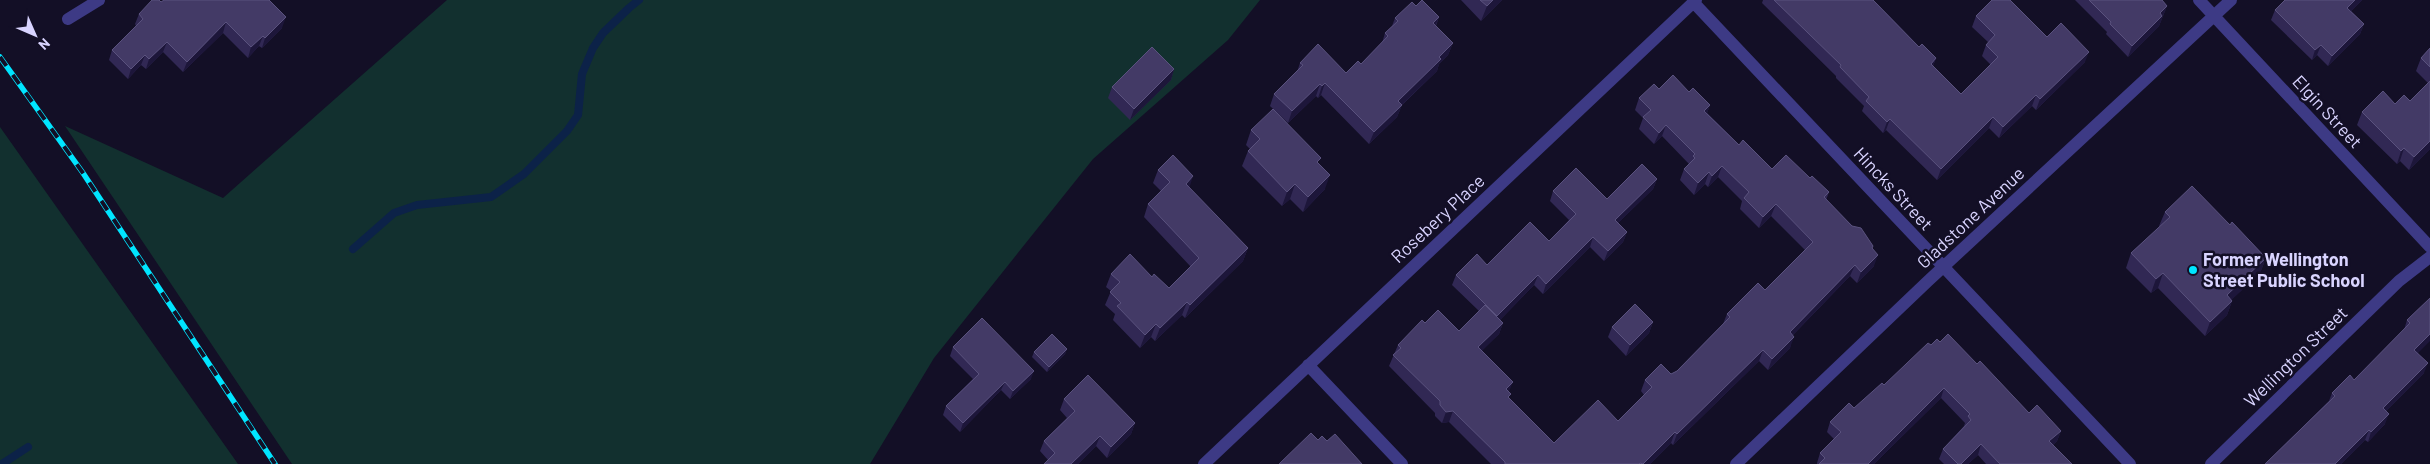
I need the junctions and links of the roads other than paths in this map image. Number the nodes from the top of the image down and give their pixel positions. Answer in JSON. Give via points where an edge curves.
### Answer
{"nodes":[{"id":1,"x":99,"y":0,"type":"edge"},
{"id":2,"x":2199,"y":0,"type":"edge"},
{"id":3,"x":2231,"y":0,"type":"edge"},
{"id":4,"x":1695,"y":1,"type":"edge"},
{"id":5,"x":2214,"y":16,"type":"junction"},
{"id":6,"x":68,"y":19,"type":"dead end"},
{"id":7,"x":2430,"y":247,"type":"edge"},
{"id":8,"x":2430,"y":256,"type":"edge"},
{"id":9,"x":1943,"y":268,"type":"junction"},
{"id":10,"x":1308,"y":365,"type":"junction"},
{"id":11,"x":1204,"y":464,"type":"edge"},
{"id":12,"x":1402,"y":464,"type":"edge"},
{"id":13,"x":1736,"y":464,"type":"edge"},
{"id":14,"x":2130,"y":464,"type":"edge"},
{"id":15,"x":2211,"y":464,"type":"edge"}],
"edges":[{"from":1,"to":6,"type":"street"},
{"from":2,"to":5,"type":"street","name":"Elgin Street"},
{"from":3,"to":5,"type":"street","name":"Gladstone Avenue"},
{"from":4,"to":9,"type":"street","name":"Hincks Street"},
{"from":4,"to":10,"type":"street","name":"Rosebery Place"},
{"from":5,"to":7,"type":"street","name":"Elgin Street"},
{"from":5,"to":9,"type":"street","name":"Gladstone Avenue"},
{"from":8,"to":15,"type":"street","name":"Wellington Street","via":[[2399,281]]},
{"from":9,"to":13,"type":"street","name":"Gladstone Avenue"},
{"from":9,"to":14,"type":"street","name":"Hincks Street"},
{"from":10,"to":11,"type":"street","name":"Rosebery Place"},
{"from":10,"to":12,"type":"street"}]}
